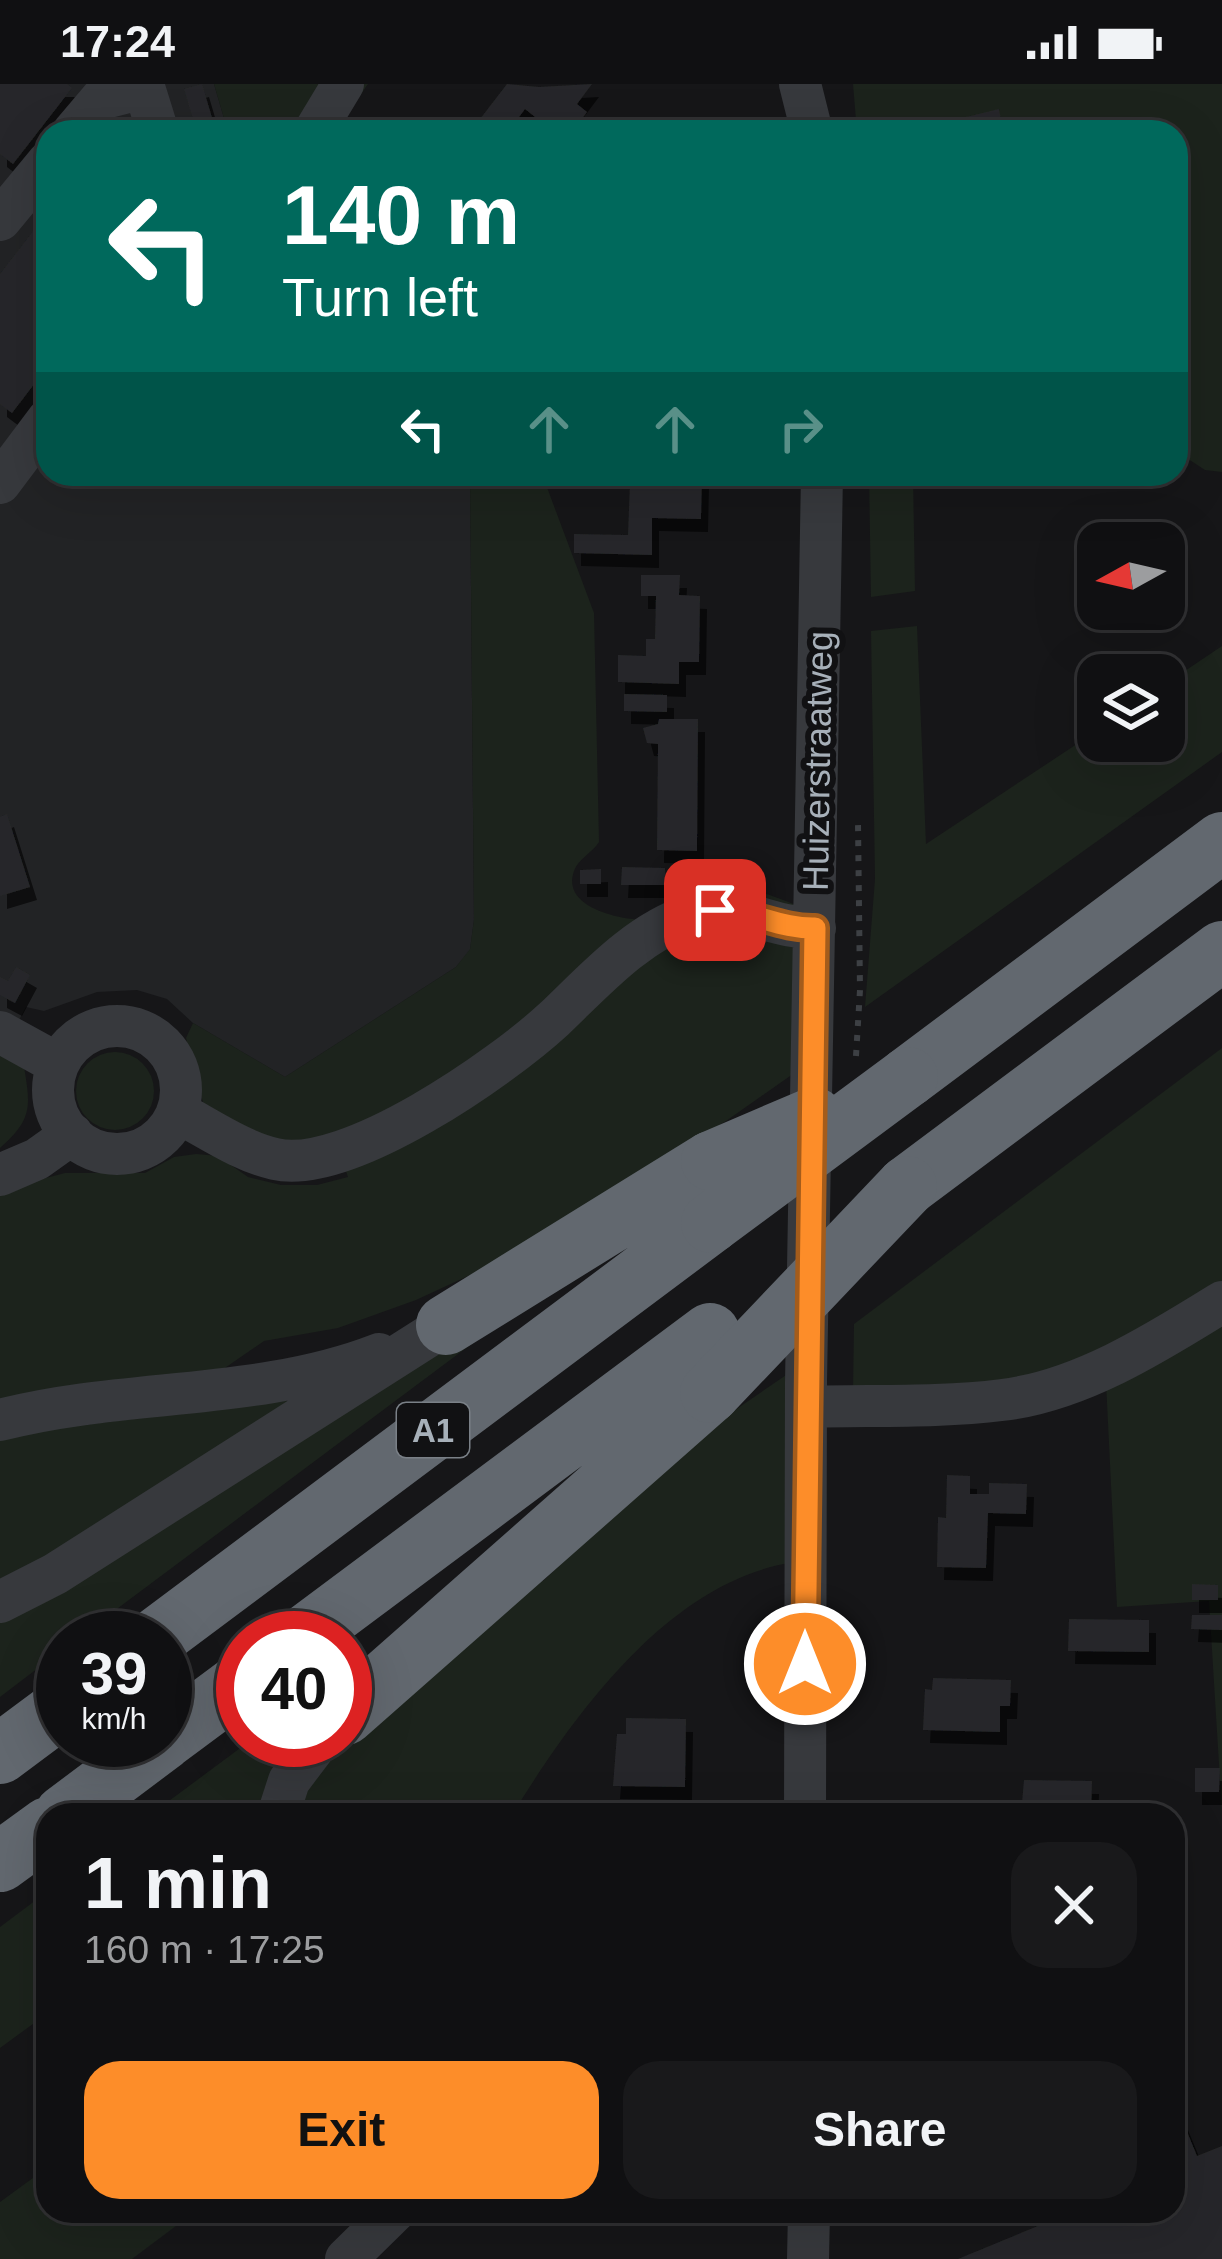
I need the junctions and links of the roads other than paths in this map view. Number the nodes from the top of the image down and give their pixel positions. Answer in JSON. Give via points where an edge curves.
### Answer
{"nodes":[{"id":1,"x":343,"y":84,"type":"edge"},
{"id":2,"x":800,"y":84,"type":"edge"},
{"id":3,"x":143,"y":86,"type":"edge"},
{"id":4,"x":83,"y":120,"type":"edge"},
{"id":5,"x":154,"y":120,"type":"edge"},
{"id":6,"x":321,"y":120,"type":"edge"},
{"id":7,"x":809,"y":120,"type":"edge"},
{"id":8,"x":36,"y":176,"type":"edge"},
{"id":9,"x":0,"y":220,"type":"edge"},
{"id":10,"x":36,"y":435,"type":"edge"},
{"id":11,"x":0,"y":483,"type":"edge"},
{"id":12,"x":822,"y":486,"type":"edge"},
{"id":13,"x":1222,"y":842,"type":"edge"},
{"id":14,"x":815,"y":928,"type":"junction"},
{"id":15,"x":1222,"y":951,"type":"edge"},
{"id":16,"x":0,"y":1032,"type":"edge"},
{"id":17,"x":58,"y":1064,"type":"junction"},
{"id":18,"x":908,"y":1077,"type":"junction"},
{"id":19,"x":177,"y":1112,"type":"junction"},
{"id":20,"x":72,"y":1134,"type":"junction"},
{"id":21,"x":0,"y":1175,"type":"edge"},
{"id":22,"x":907,"y":1186,"type":"junction"},
{"id":23,"x":1222,"y":1303,"type":"edge"},
{"id":24,"x":446,"y":1325,"type":"junction"},
{"id":25,"x":806,"y":1407,"type":"junction"},
{"id":26,"x":0,"y":1420,"type":"edge"},
{"id":27,"x":0,"y":1602,"type":"edge"},
{"id":28,"x":192,"y":1611,"type":"edge"},
{"id":29,"x":337,"y":1611,"type":"edge"},
{"id":30,"x":372,"y":1691,"type":"edge"},
{"id":31,"x":216,"y":1701,"type":"edge"},
{"id":32,"x":192,"y":1720,"type":"edge"},
{"id":33,"x":36,"y":1727,"type":"edge"},
{"id":34,"x":0,"y":1754,"type":"edge"},
{"id":35,"x":129,"y":1767,"type":"edge"},
{"id":36,"x":300,"y":1767,"type":"edge"},
{"id":37,"x":80,"y":1803,"type":"edge"},
{"id":38,"x":282,"y":1803,"type":"edge"},
{"id":39,"x":805,"y":1803,"type":"edge"},
{"id":40,"x":36,"y":1836,"type":"edge"},
{"id":41,"x":0,"y":1862,"type":"edge"},
{"id":42,"x":383,"y":2223,"type":"edge"},
{"id":43,"x":809,"y":2223,"type":"edge"},
{"id":44,"x":346,"y":2259,"type":"edge"},
{"id":45,"x":808,"y":2259,"type":"edge"}],
"edges":[{"from":1,"to":6,"type":"street"},
{"from":2,"to":7,"type":"street"},
{"from":3,"to":4,"type":"street","via":[[100,98]]},
{"from":3,"to":5,"type":"street"},
{"from":8,"to":9,"type":"street"},
{"from":10,"to":11,"type":"street"},
{"from":12,"to":14,"type":"street","name":"Huizerstraatweg"},
{"from":13,"to":18,"type":"highway","number":"A1"},
{"from":14,"to":19,"type":"street","via":[[740,910],[674,921],[622,955],[526,1044],[376,1137],[330,1155],[278,1160]]},
{"from":14,"to":25,"type":"street","name":"Huizerstraatweg"},
{"from":15,"to":22,"type":"highway","number":"A1"},
{"from":16,"to":17,"type":"street"},
{"from":17,"to":19,"type":"street","via":[[69,1047],[104,1026],[146,1031],[174,1060]]},
{"from":17,"to":20,"type":"street","via":[[55,1107]]},
{"from":18,"to":24,"type":"highway","number":"A1","bridge":true,"via":[[711,1160]]},
{"from":18,"to":28,"type":"highway","number":"A1","bridge":true},
{"from":19,"to":20,"type":"street","via":[[160,1138],[121,1154]]},
{"from":20,"to":21,"type":"street"},
{"from":22,"to":29,"type":"highway","number":"A1","bridge":true},
{"from":22,"to":30,"type":"highway","number":"A1","bridge":true,"via":[[710,1393]]},
{"from":23,"to":25,"type":"street","via":[[1049,1390],[1003,1400]]},
{"from":24,"to":26,"type":"street","number":"A1","via":[[372,1357],[261,1384]]},
{"from":24,"to":27,"type":"street","number":"A1"},
{"from":25,"to":39,"type":"street","name":"Huizerstraatweg"},
{"from":31,"to":32,"type":"highway"},
{"from":33,"to":34,"type":"highway"},
{"from":35,"to":37,"type":"highway"},
{"from":36,"to":38,"type":"street"},
{"from":40,"to":41,"type":"highway"},
{"from":42,"to":44,"type":"street"},
{"from":43,"to":45,"type":"street"}]}
